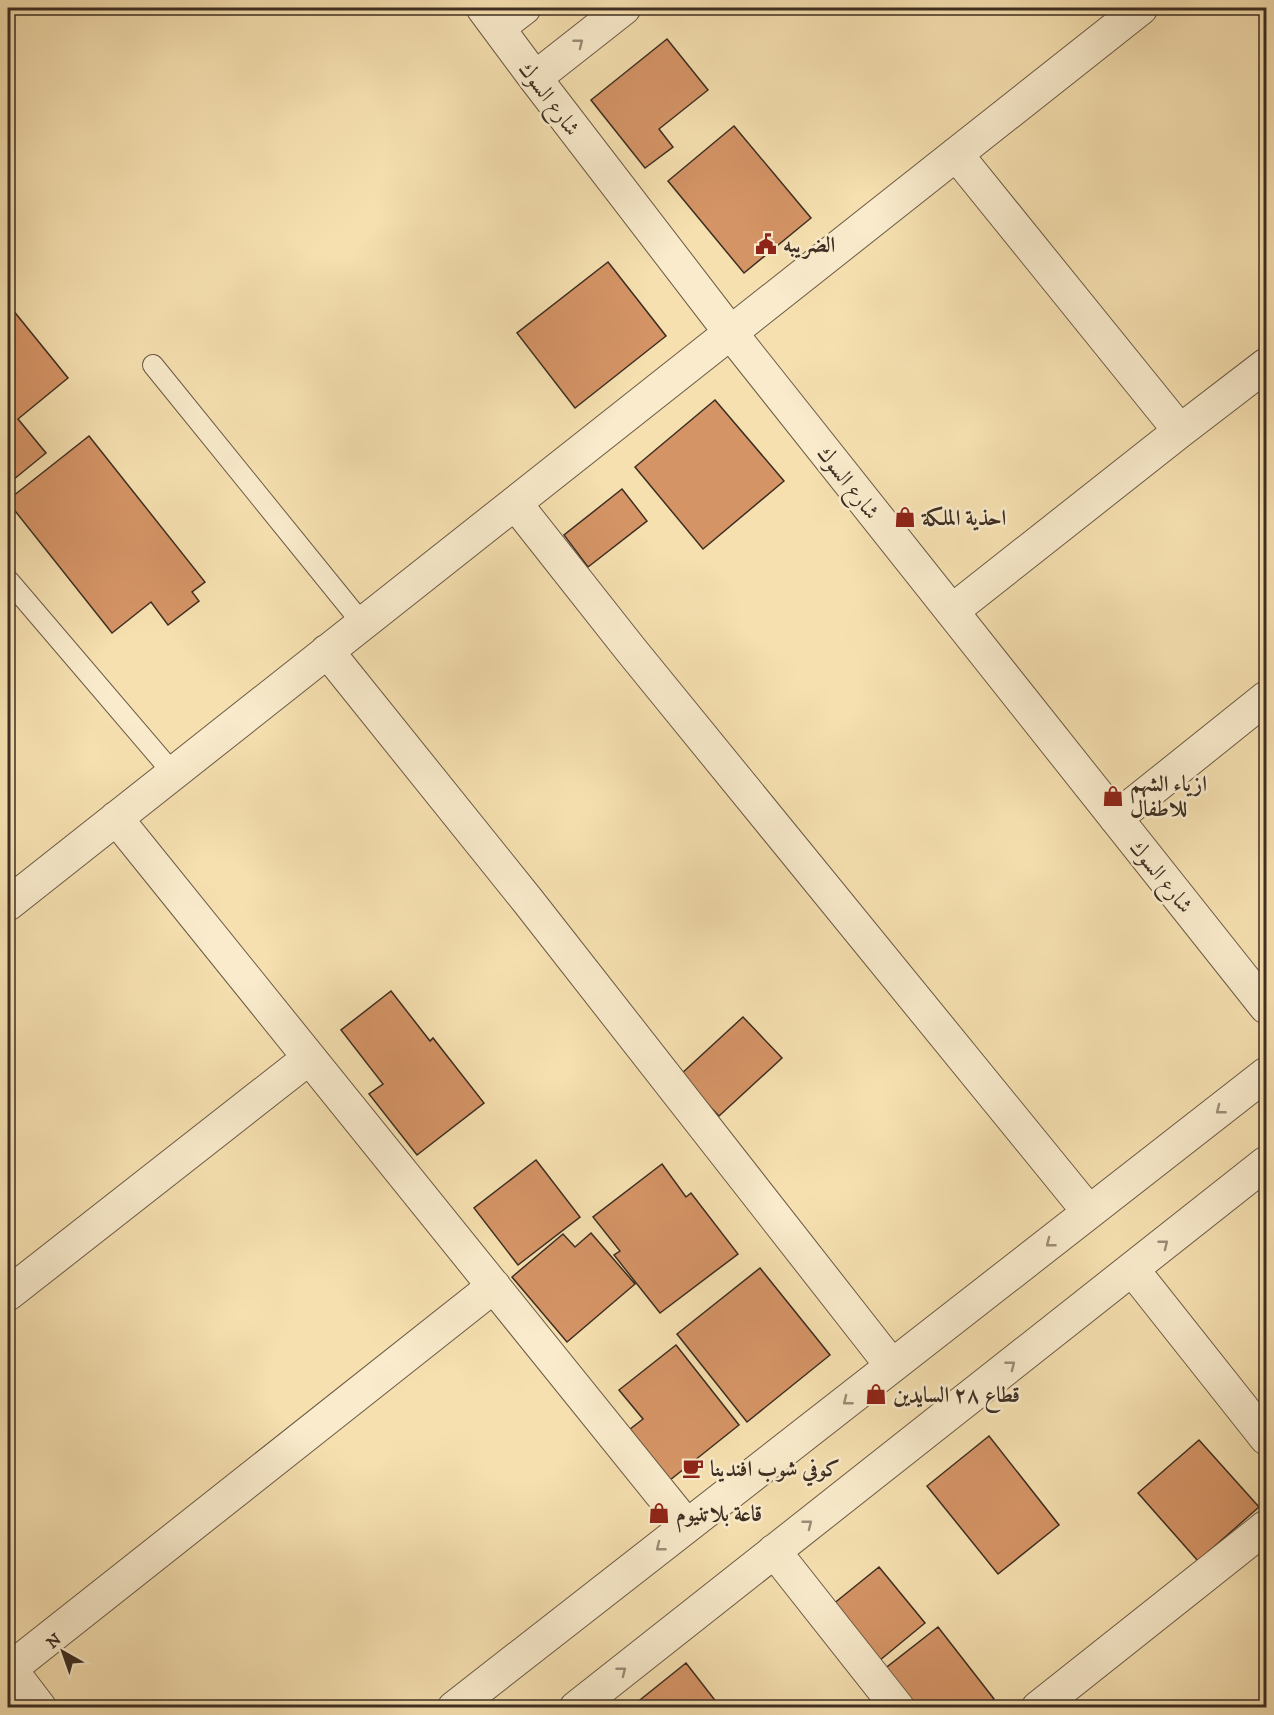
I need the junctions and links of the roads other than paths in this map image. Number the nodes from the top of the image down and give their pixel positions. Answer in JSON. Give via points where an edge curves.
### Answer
{"nodes":[{"id":1,"x":524,"y":8,"type":"edge"},
{"id":2,"x":624,"y":8,"type":"edge"},
{"id":3,"x":1142,"y":8,"type":"edge"},
{"id":4,"x":490,"y":18,"type":"edge"},
{"id":5,"x":534,"y":78,"type":"junction"},
{"id":6,"x":956,"y":154,"type":"junction"},
{"id":7,"x":730,"y":332,"type":"junction"},
{"id":8,"x":153,"y":365,"type":"dead end"},
{"id":9,"x":1266,"y":365,"type":"edge"},
{"id":10,"x":1180,"y":431,"type":"junction"},
{"id":11,"x":515,"y":503,"type":"junction"},
{"id":12,"x":9,"y":581,"type":"dead end"},
{"id":13,"x":952,"y":612,"type":"junction"},
{"id":14,"x":362,"y":623,"type":"junction"},
{"id":15,"x":327,"y":651,"type":"junction"},
{"id":16,"x":1266,"y":698,"type":"edge"},
{"id":17,"x":173,"y":773,"type":"junction"},
{"id":18,"x":116,"y":818,"type":"junction"},
{"id":19,"x":1116,"y":818,"type":"junction"},
{"id":20,"x":8,"y":904,"type":"edge"},
{"id":21,"x":1266,"y":1007,"type":"edge"},
{"id":22,"x":309,"y":1058,"type":"junction"},
{"id":23,"x":1266,"y":1074,"type":"edge"},
{"id":24,"x":1266,"y":1163,"type":"edge"},
{"id":25,"x":1089,"y":1212,"type":"junction"},
{"id":26,"x":1132,"y":1269,"type":"junction"},
{"id":27,"x":494,"y":1286,"type":"junction"},
{"id":28,"x":8,"y":1294,"type":"edge"},
{"id":29,"x":892,"y":1366,"type":"junction"},
{"id":30,"x":1266,"y":1438,"type":"edge"},
{"id":31,"x":687,"y":1526,"type":"junction"},
{"id":32,"x":1266,"y":1527,"type":"edge"},
{"id":33,"x":774,"y":1551,"type":"junction"},
{"id":34,"x":9,"y":1668,"type":"edge"},
{"id":35,"x":40,"y":1707,"type":"edge"},
{"id":36,"x":454,"y":1707,"type":"edge"},
{"id":37,"x":576,"y":1707,"type":"edge"},
{"id":38,"x":898,"y":1707,"type":"edge"},
{"id":39,"x":1038,"y":1707,"type":"edge"}],
"edges":[{"from":1,"to":4,"type":"street"},
{"from":5,"to":2,"type":"street","one_way":true},
{"from":3,"to":6,"type":"street"},
{"from":4,"to":5,"type":"street","name":"شارع السوك"},
{"from":5,"to":7,"type":"street","name":"شارع السوك"},
{"from":6,"to":7,"type":"street"},
{"from":6,"to":10,"type":"street"},
{"from":7,"to":11,"type":"street"},
{"from":7,"to":13,"type":"street","name":"شارع السوك"},
{"from":8,"to":14,"type":"lane"},
{"from":9,"to":10,"type":"street"},
{"from":10,"to":13,"type":"street"},
{"from":11,"to":14,"type":"street"},
{"from":11,"to":25,"type":"street"},
{"from":12,"to":17,"type":"lane"},
{"from":13,"to":19,"type":"street","name":"شارع السوك"},
{"from":14,"to":15,"type":"street"},
{"from":15,"to":17,"type":"street"},
{"from":15,"to":29,"type":"street"},
{"from":16,"to":19,"type":"street"},
{"from":17,"to":18,"type":"street"},
{"from":18,"to":20,"type":"street"},
{"from":18,"to":22,"type":"street"},
{"from":19,"to":21,"type":"street","name":"شارع السوك"},
{"from":22,"to":27,"type":"street"},
{"from":22,"to":28,"type":"street"},
{"from":23,"to":25,"type":"street","one_way":true},
{"from":26,"to":24,"type":"street","one_way":true},
{"from":25,"to":29,"type":"street","one_way":true},
{"from":26,"to":30,"type":"street"},
{"from":33,"to":26,"type":"street","one_way":true},
{"from":27,"to":31,"type":"street"},
{"from":27,"to":34,"type":"street"},
{"from":29,"to":31,"type":"street","one_way":true},
{"from":31,"to":36,"type":"street","one_way":true},
{"from":32,"to":39,"type":"street"},
{"from":37,"to":33,"type":"street","one_way":true},
{"from":33,"to":38,"type":"street"},
{"from":34,"to":35,"type":"street"}]}
